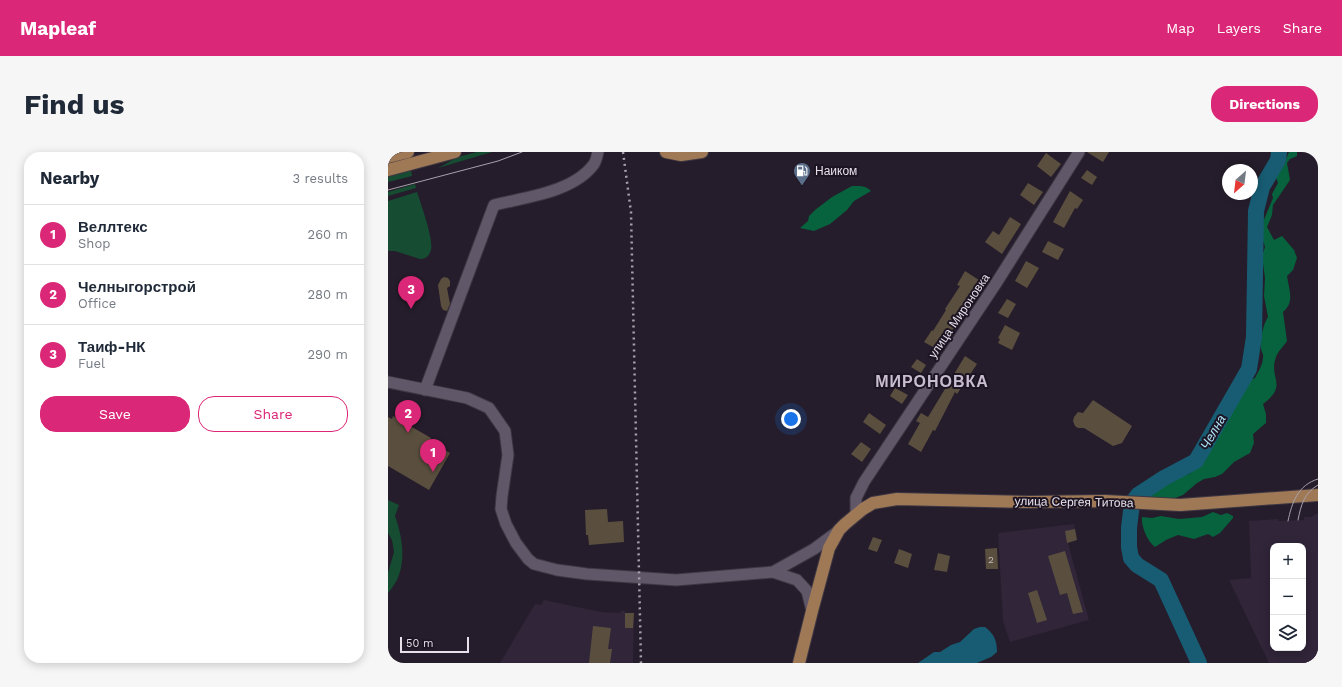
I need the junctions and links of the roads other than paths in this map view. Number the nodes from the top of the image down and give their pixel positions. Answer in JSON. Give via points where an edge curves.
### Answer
{"nodes":[{"id":1,"x":408,"y":152,"type":"edge"},
{"id":2,"x":455,"y":152,"type":"edge"},
{"id":3,"x":598,"y":152,"type":"edge"},
{"id":4,"x":666,"y":152,"type":"edge"},
{"id":5,"x":702,"y":152,"type":"edge"},
{"id":6,"x":1078,"y":152,"type":"edge"},
{"id":7,"x":388,"y":157,"type":"edge"},
{"id":8,"x":388,"y":170,"type":"edge"},
{"id":9,"x":388,"y":382,"type":"edge"},
{"id":10,"x":425,"y":390,"type":"junction"},
{"id":11,"x":1318,"y":495,"type":"edge"},
{"id":12,"x":856,"y":515,"type":"junction"},
{"id":13,"x":839,"y":530,"type":"junction"},
{"id":14,"x":773,"y":572,"type":"junction"},
{"id":15,"x":812,"y":611,"type":"junction"},
{"id":16,"x":799,"y":663,"type":"edge"}],
"edges":[{"from":1,"to":7,"type":"main road"},
{"from":2,"to":8,"type":"main road"},
{"from":3,"to":10,"type":"street","via":[[594,163],[581,177],[560,188],[494,205]]},
{"from":4,"to":5,"type":"main road","via":[[681,155]]},
{"from":6,"to":12,"type":"street","name":"улица Мироновка","via":[[995,285],[864,482],[856,498]]},
{"from":9,"to":10,"type":"street"},
{"from":10,"to":14,"type":"street","via":[[467,398],[489,408],[505,431],[508,455],[501,509],[516,543],[534,564],[586,574],[676,580]]},
{"from":11,"to":12,"type":"main road","name":"улица Сергея Титова","via":[[1180,505],[1104,501],[1029,502],[897,498],[873,503]]},
{"from":12,"to":13,"type":"main road","name":"улица Сергея Титова"},
{"from":13,"to":14,"type":"street","via":[[814,549]]},
{"from":13,"to":15,"type":"main road","name":"улица Сергея Титова","via":[[829,548]]},
{"from":14,"to":15,"type":"street","via":[[797,580],[806,591]]},
{"from":15,"to":16,"type":"main road","name":"улица Сергея Титова"}]}
